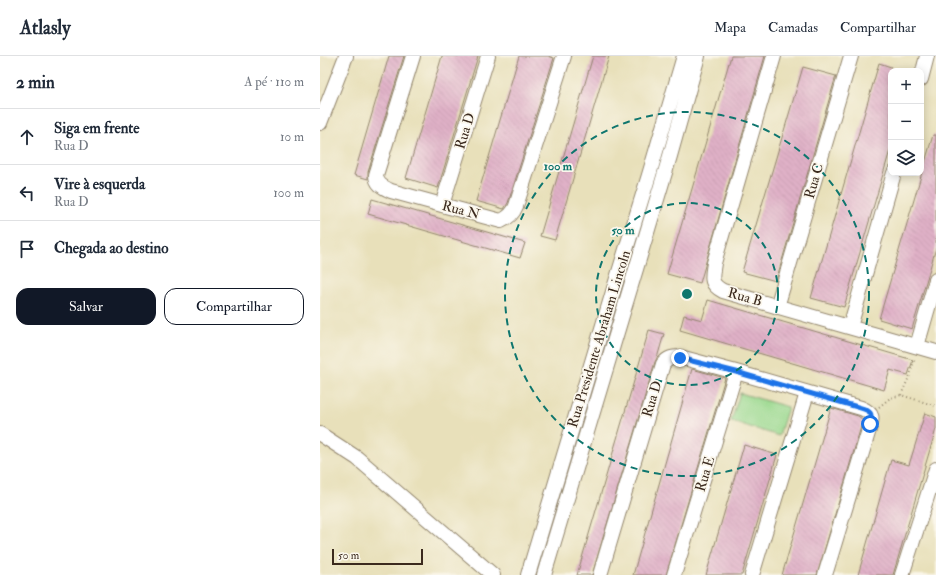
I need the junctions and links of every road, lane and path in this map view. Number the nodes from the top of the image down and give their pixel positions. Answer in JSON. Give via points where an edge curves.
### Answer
{"nodes":[{"id":1,"x":346,"y":56,"type":"edge"},
{"id":2,"x":413,"y":56,"type":"edge"},
{"id":3,"x":488,"y":56,"type":"edge"},
{"id":4,"x":564,"y":56,"type":"edge"},
{"id":5,"x":684,"y":56,"type":"edge"},
{"id":6,"x":698,"y":56,"type":"edge"},
{"id":7,"x":774,"y":56,"type":"edge"},
{"id":8,"x":851,"y":56,"type":"edge"},
{"id":9,"x":927,"y":56,"type":"edge"},
{"id":10,"x":924,"y":68,"type":"edge"},
{"id":11,"x":320,"y":123,"type":"edge"},
{"id":12,"x":893,"y":176,"type":"edge"},
{"id":13,"x":442,"y":205,"type":"junction"},
{"id":14,"x":936,"y":280,"type":"edge"},
{"id":15,"x":777,"y":307,"type":"junction"},
{"id":16,"x":850,"y":327,"type":"junction"},
{"id":17,"x":917,"y":346,"type":"junction"},
{"id":18,"x":936,"y":352,"type":"edge"},
{"id":19,"x":736,"y":372,"type":"junction"},
{"id":20,"x":807,"y":393,"type":"junction"},
{"id":21,"x":901,"y":395,"type":"junction"},
{"id":22,"x":936,"y":406,"type":"edge"},
{"id":23,"x":871,"y":414,"type":"junction"},
{"id":24,"x":320,"y":434,"type":"edge"},
{"id":25,"x":936,"y":469,"type":"edge"},
{"id":26,"x":493,"y":575,"type":"edge"},
{"id":27,"x":528,"y":575,"type":"edge"},
{"id":28,"x":544,"y":575,"type":"edge"},
{"id":29,"x":600,"y":575,"type":"edge"},
{"id":30,"x":674,"y":575,"type":"edge"},
{"id":31,"x":752,"y":575,"type":"edge"},
{"id":32,"x":826,"y":575,"type":"edge"},
{"id":33,"x":902,"y":575,"type":"edge"}],
"edges":[{"from":1,"to":11,"type":"street"},
{"from":2,"to":13,"type":"street","name":"Rua N","via":[[376,178],[380,185],[391,191]]},
{"from":3,"to":13,"type":"street","name":"Rua D"},
{"from":4,"to":13,"type":"street","name":"Rua N","via":[[513,213],[501,221]]},
{"from":5,"to":27,"type":"street","name":"Rua Presidente Abraham Lincoln"},
{"from":6,"to":28,"type":"street","name":"Rua Presidente Abraham Lincoln"},
{"from":7,"to":15,"type":"street","name":"Rua B","via":[[714,263],[712,280],[716,288],[723,291]]},
{"from":8,"to":15,"type":"street","name":"Rua C"},
{"from":9,"to":10,"type":"street"},
{"from":12,"to":16,"type":"street"},
{"from":14,"to":17,"type":"street"},
{"from":15,"to":16,"type":"street","name":"Rua B"},
{"from":16,"to":17,"type":"street","name":"Rua B"},
{"from":17,"to":18,"type":"street","name":"Rua B"},
{"from":17,"to":21,"type":"path","via":[[910,375]]},
{"from":19,"to":20,"type":"street","name":"Rua D"},
{"from":19,"to":29,"type":"street","name":"Rua D","via":[[674,357],[663,364]]},
{"from":19,"to":30,"type":"street","name":"Rua E"},
{"from":20,"to":23,"type":"street","name":"Rua D","via":[[868,410]]},
{"from":20,"to":31,"type":"street"},
{"from":21,"to":22,"type":"path"},
{"from":21,"to":23,"type":"path","via":[[890,398]]},
{"from":23,"to":32,"type":"street","via":[[868,433]]},
{"from":24,"to":26,"type":"street","via":[[357,458]]},
{"from":25,"to":33,"type":"street"}]}
